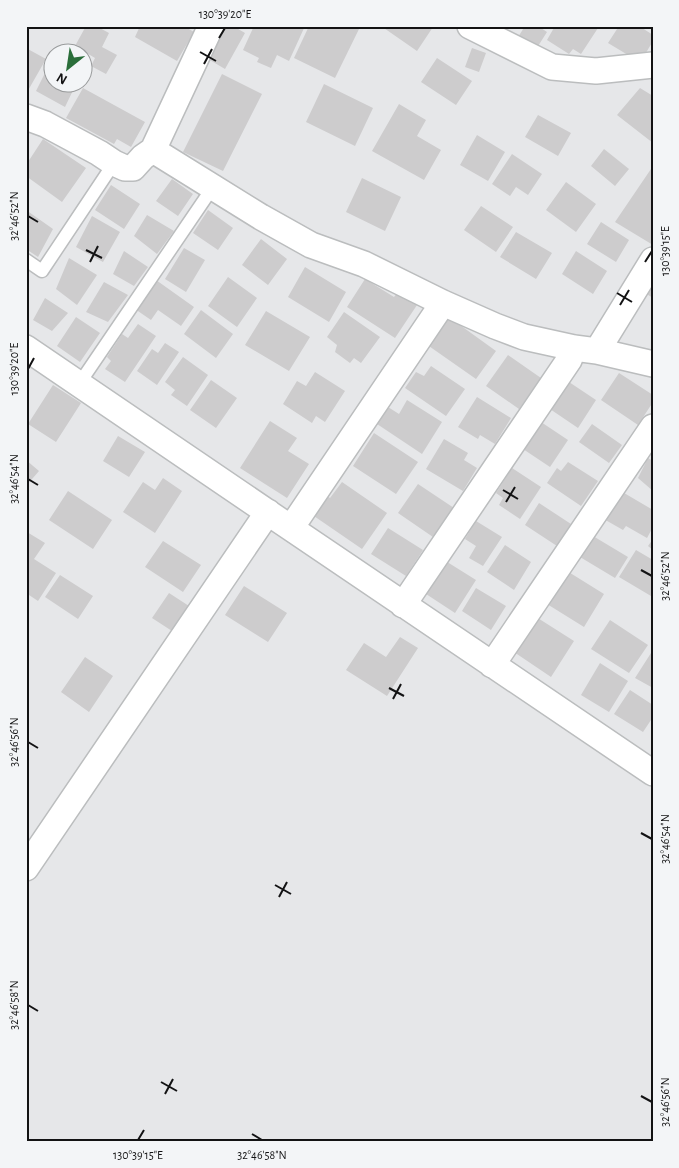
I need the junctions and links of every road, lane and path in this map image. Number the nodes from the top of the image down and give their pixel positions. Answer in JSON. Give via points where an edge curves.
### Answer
{"nodes":[{"id":1,"x":212,"y":26,"type":"edge"},
{"id":2,"x":470,"y":26,"type":"edge"},
{"id":3,"x":653,"y":66,"type":"edge"},
{"id":4,"x":28,"y":120,"type":"edge"},
{"id":5,"x":153,"y":150,"type":"junction"},
{"id":6,"x":114,"y":163,"type":"junction"},
{"id":7,"x":213,"y":187,"type":"junction"},
{"id":8,"x":26,"y":260,"type":"edge"},
{"id":9,"x":653,"y":260,"type":"edge"},
{"id":10,"x":443,"y":303,"type":"junction"},
{"id":11,"x":26,"y":348,"type":"edge"},
{"id":12,"x":585,"y":349,"type":"junction"},
{"id":13,"x":653,"y":364,"type":"edge"},
{"id":14,"x":79,"y":384,"type":"junction"},
{"id":15,"x":653,"y":427,"type":"edge"},
{"id":16,"x":268,"y":512,"type":"junction"},
{"id":17,"x":292,"y":528,"type":"junction"},
{"id":18,"x":403,"y":605,"type":"junction"},
{"id":19,"x":492,"y":665,"type":"junction"},
{"id":20,"x":653,"y":773,"type":"edge"},
{"id":21,"x":30,"y":853,"type":"edge"}],
"edges":[{"from":1,"to":5,"type":"street"},
{"from":2,"to":3,"type":"street","via":[[552,67],[596,71]]},
{"from":4,"to":6,"type":"street","via":[[45,124]]},
{"from":5,"to":6,"type":"street","via":[[133,168]]},
{"from":5,"to":7,"type":"street"},
{"from":6,"to":8,"type":"lane","via":[[42,271]]},
{"from":7,"to":10,"type":"street","via":[[311,245],[364,264]]},
{"from":7,"to":14,"type":"lane"},
{"from":9,"to":12,"type":"street"},
{"from":10,"to":12,"type":"street","via":[[524,337]]},
{"from":10,"to":17,"type":"street"},
{"from":11,"to":14,"type":"street"},
{"from":12,"to":13,"type":"street"},
{"from":12,"to":18,"type":"street","via":[[569,360]]},
{"from":14,"to":16,"type":"street"},
{"from":15,"to":19,"type":"street"},
{"from":16,"to":17,"type":"street"},
{"from":16,"to":21,"type":"street"},
{"from":17,"to":18,"type":"street"},
{"from":18,"to":19,"type":"street"},
{"from":19,"to":20,"type":"street"}]}
